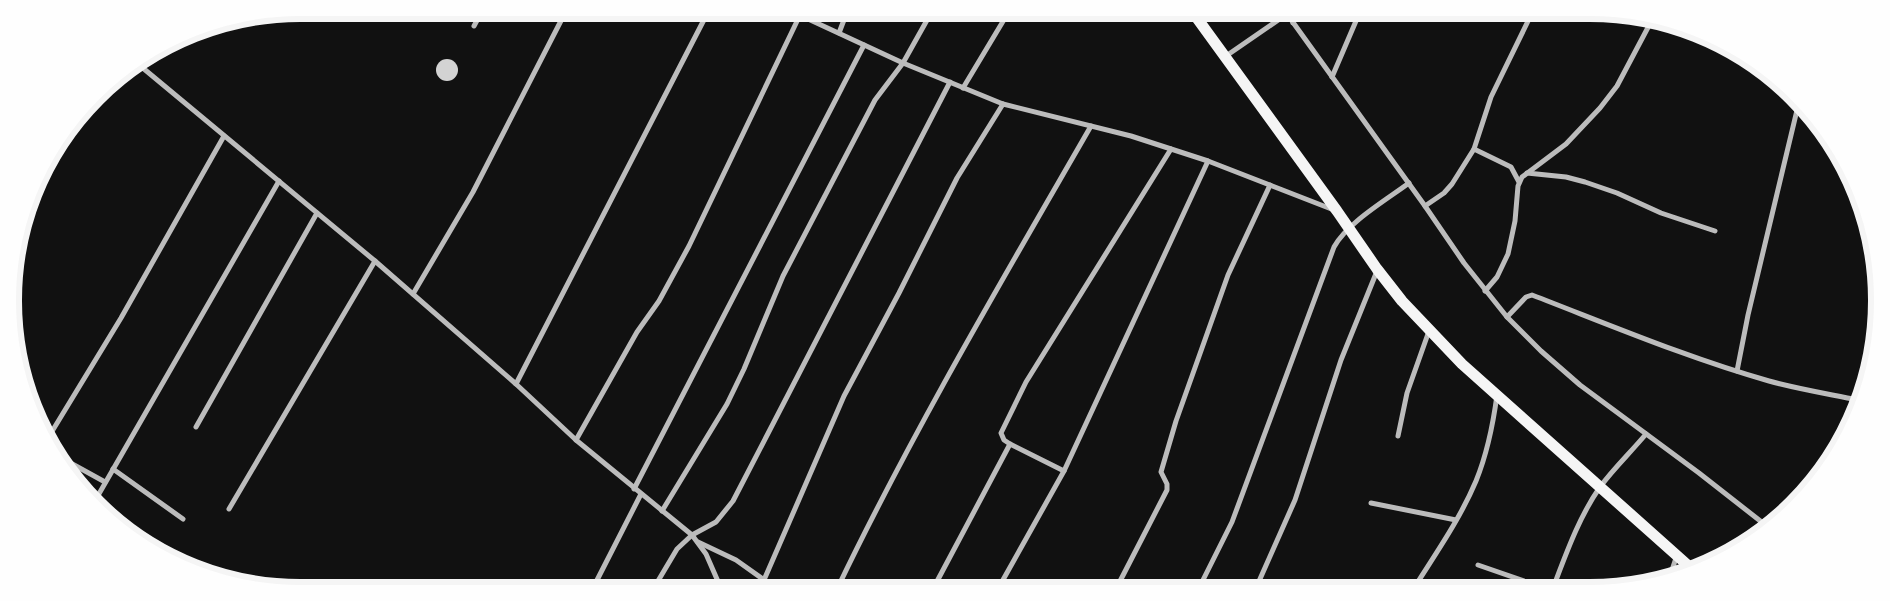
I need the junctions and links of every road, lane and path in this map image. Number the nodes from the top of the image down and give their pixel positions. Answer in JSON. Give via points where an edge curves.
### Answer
{"nodes":[{"id":1,"x":478,"y":19,"type":"edge"},
{"id":2,"x":562,"y":19,"type":"edge"},
{"id":3,"x":704,"y":19,"type":"edge"},
{"id":4,"x":798,"y":19,"type":"edge"},
{"id":5,"x":809,"y":19,"type":"edge"},
{"id":6,"x":844,"y":19,"type":"edge"},
{"id":7,"x":928,"y":19,"type":"edge"},
{"id":8,"x":1004,"y":19,"type":"edge"},
{"id":9,"x":1198,"y":19,"type":"edge"},
{"id":10,"x":1280,"y":19,"type":"edge"},
{"id":11,"x":1290,"y":19,"type":"edge"},
{"id":12,"x":1295,"y":19,"type":"edge"},
{"id":13,"x":1357,"y":19,"type":"edge"},
{"id":14,"x":1529,"y":19,"type":"edge"},
{"id":15,"x":1293,"y":23,"type":"junction"},
{"id":16,"x":1649,"y":25,"type":"edge"},
{"id":17,"x":474,"y":26,"type":"dead end"},
{"id":18,"x":839,"y":33,"type":"junction"},
{"id":19,"x":864,"y":45,"type":"junction"},
{"id":20,"x":1226,"y":56,"type":"junction"},
{"id":21,"x":903,"y":63,"type":"junction"},
{"id":22,"x":142,"y":67,"type":"edge"},
{"id":23,"x":1332,"y":77,"type":"junction"},
{"id":24,"x":950,"y":82,"type":"junction"},
{"id":25,"x":963,"y":88,"type":"junction"},
{"id":26,"x":1003,"y":104,"type":"junction"},
{"id":27,"x":1797,"y":110,"type":"edge"},
{"id":28,"x":1092,"y":126,"type":"junction"},
{"id":29,"x":224,"y":136,"type":"junction"},
{"id":30,"x":1172,"y":149,"type":"junction"},
{"id":31,"x":1474,"y":149,"type":"junction"},
{"id":32,"x":1208,"y":161,"type":"junction"},
{"id":33,"x":1526,"y":173,"type":"junction"},
{"id":34,"x":279,"y":181,"type":"junction"},
{"id":35,"x":1519,"y":182,"type":"junction"},
{"id":36,"x":1409,"y":183,"type":"junction"},
{"id":37,"x":1270,"y":185,"type":"junction"},
{"id":38,"x":1425,"y":206,"type":"junction"},
{"id":39,"x":1338,"y":211,"type":"junction"},
{"id":40,"x":317,"y":213,"type":"junction"},
{"id":41,"x":1349,"y":228,"type":"junction"},
{"id":42,"x":1715,"y":231,"type":"dead end"},
{"id":43,"x":374,"y":261,"type":"junction"},
{"id":44,"x":1377,"y":269,"type":"junction"},
{"id":45,"x":1485,"y":291,"type":"junction"},
{"id":46,"x":413,"y":294,"type":"junction"},
{"id":47,"x":1507,"y":317,"type":"junction"},
{"id":48,"x":1429,"y":330,"type":"junction"},
{"id":49,"x":1737,"y":371,"type":"junction"},
{"id":50,"x":516,"y":384,"type":"junction"},
{"id":51,"x":1497,"y":395,"type":"junction"},
{"id":52,"x":1853,"y":399,"type":"edge"},
{"id":53,"x":196,"y":426,"type":"dead end"},
{"id":54,"x":52,"y":432,"type":"edge"},
{"id":55,"x":1646,"y":434,"type":"junction"},
{"id":56,"x":1398,"y":436,"type":"dead end"},
{"id":57,"x":576,"y":440,"type":"junction"},
{"id":58,"x":1010,"y":444,"type":"junction"},
{"id":59,"x":70,"y":463,"type":"edge"},
{"id":60,"x":113,"y":469,"type":"junction"},
{"id":61,"x":1064,"y":471,"type":"junction"},
{"id":62,"x":106,"y":482,"type":"junction"},
{"id":63,"x":1600,"y":487,"type":"junction"},
{"id":64,"x":634,"y":488,"type":"junction"},
{"id":65,"x":641,"y":494,"type":"junction"},
{"id":66,"x":97,"y":496,"type":"edge"},
{"id":67,"x":1371,"y":504,"type":"dead end"},
{"id":68,"x":229,"y":509,"type":"dead end"},
{"id":69,"x":662,"y":511,"type":"junction"},
{"id":70,"x":183,"y":519,"type":"dead end"},
{"id":71,"x":1456,"y":520,"type":"junction"},
{"id":72,"x":1762,"y":523,"type":"edge"},
{"id":73,"x":692,"y":535,"type":"junction"},
{"id":74,"x":698,"y":542,"type":"junction"},
{"id":75,"x":1677,"y":555,"type":"junction"},
{"id":76,"x":1687,"y":564,"type":"edge"},
{"id":77,"x":1478,"y":565,"type":"dead end"},
{"id":78,"x":1672,"y":570,"type":"edge"},
{"id":79,"x":764,"y":580,"type":"junction"},
{"id":80,"x":596,"y":582,"type":"edge"},
{"id":81,"x":658,"y":582,"type":"edge"},
{"id":82,"x":719,"y":582,"type":"edge"},
{"id":83,"x":760,"y":582,"type":"edge"},
{"id":84,"x":767,"y":582,"type":"edge"},
{"id":85,"x":840,"y":582,"type":"edge"},
{"id":86,"x":937,"y":582,"type":"edge"},
{"id":87,"x":1002,"y":582,"type":"edge"},
{"id":88,"x":1120,"y":582,"type":"edge"},
{"id":89,"x":1202,"y":582,"type":"edge"},
{"id":90,"x":1259,"y":582,"type":"edge"},
{"id":91,"x":1418,"y":582,"type":"edge"},
{"id":92,"x":1527,"y":582,"type":"edge"},
{"id":93,"x":1555,"y":582,"type":"edge"}],
"edges":[{"from":1,"to":17,"type":"street"},
{"from":2,"to":46,"type":"street","via":[[473,192]]},
{"from":3,"to":50,"type":"street"},
{"from":4,"to":57,"type":"street","via":[[689,246]]},
{"from":5,"to":18,"type":"street"},
{"from":6,"to":18,"type":"street"},
{"from":7,"to":21,"type":"street"},
{"from":8,"to":25,"type":"street"},
{"from":9,"to":20,"type":"main road"},
{"from":10,"to":20,"type":"street"},
{"from":11,"to":15,"type":"street"},
{"from":12,"to":15,"type":"street"},
{"from":13,"to":23,"type":"street"},
{"from":14,"to":31,"type":"street","via":[[1491,97]]},
{"from":15,"to":23,"type":"street"},
{"from":16,"to":33,"type":"street","via":[[1617,86],[1600,108],[1566,144]]},
{"from":18,"to":19,"type":"street"},
{"from":19,"to":21,"type":"street"},
{"from":19,"to":64,"type":"street"},
{"from":20,"to":39,"type":"main road"},
{"from":21,"to":24,"type":"street"},
{"from":21,"to":69,"type":"street","via":[[875,100],[783,276],[727,404]]},
{"from":22,"to":29,"type":"street"},
{"from":23,"to":36,"type":"street"},
{"from":24,"to":25,"type":"street"},
{"from":24,"to":73,"type":"street","via":[[732,502],[716,522]]},
{"from":25,"to":26,"type":"street"},
{"from":26,"to":28,"type":"street"},
{"from":26,"to":79,"type":"street","via":[[957,178],[844,396]]},
{"from":27,"to":49,"type":"street"},
{"from":28,"to":30,"type":"street"},
{"from":28,"to":85,"type":"street","via":[[878,503]]},
{"from":29,"to":34,"type":"street"},
{"from":29,"to":54,"type":"street"},
{"from":30,"to":32,"type":"street"},
{"from":30,"to":58,"type":"street","via":[[1026,382],[1001,433]]},
{"from":31,"to":35,"type":"street","via":[[1511,167]]},
{"from":31,"to":38,"type":"street","via":[[1452,184]]},
{"from":32,"to":37,"type":"street"},
{"from":32,"to":61,"type":"street"},
{"from":33,"to":35,"type":"street"},
{"from":33,"to":42,"type":"street","via":[[1585,182]]},
{"from":34,"to":40,"type":"street"},
{"from":34,"to":60,"type":"street"},
{"from":35,"to":45,"type":"street","via":[[1508,254],[1497,277]]},
{"from":36,"to":38,"type":"street"},
{"from":36,"to":41,"type":"street"},
{"from":37,"to":39,"type":"street"},
{"from":37,"to":88,"type":"street","via":[[1228,275],[1176,421],[1161,472],[1167,490]]},
{"from":38,"to":45,"type":"street"},
{"from":39,"to":41,"type":"main road"},
{"from":40,"to":43,"type":"street"},
{"from":40,"to":53,"type":"street"},
{"from":41,"to":44,"type":"main road"},
{"from":41,"to":89,"type":"street","via":[[1334,247],[1232,522]]},
{"from":43,"to":46,"type":"street"},
{"from":43,"to":68,"type":"street"},
{"from":44,"to":48,"type":"main road"},
{"from":44,"to":90,"type":"street","via":[[1341,360],[1295,500]]},
{"from":45,"to":47,"type":"street"},
{"from":46,"to":50,"type":"street"},
{"from":47,"to":49,"type":"street","via":[[1526,296],[1532,295]]},
{"from":47,"to":55,"type":"street","via":[[1558,367]]},
{"from":48,"to":51,"type":"main road"},
{"from":48,"to":56,"type":"street","via":[[1406,393]]},
{"from":49,"to":52,"type":"street"},
{"from":50,"to":57,"type":"street"},
{"from":51,"to":63,"type":"main road"},
{"from":51,"to":71,"type":"street","via":[[1484,460]]},
{"from":55,"to":63,"type":"street"},
{"from":55,"to":72,"type":"street"},
{"from":57,"to":64,"type":"street"},
{"from":58,"to":61,"type":"street"},
{"from":58,"to":86,"type":"street"},
{"from":59,"to":62,"type":"street"},
{"from":60,"to":62,"type":"street"},
{"from":60,"to":70,"type":"street"},
{"from":61,"to":87,"type":"street"},
{"from":62,"to":66,"type":"street"},
{"from":63,"to":75,"type":"main road"},
{"from":63,"to":93,"type":"street","via":[[1573,538]]},
{"from":64,"to":65,"type":"street"},
{"from":65,"to":69,"type":"street"},
{"from":65,"to":80,"type":"street"},
{"from":67,"to":71,"type":"street"},
{"from":69,"to":73,"type":"street"},
{"from":71,"to":91,"type":"street"},
{"from":73,"to":74,"type":"street"},
{"from":73,"to":81,"type":"street","via":[[677,549]]},
{"from":74,"to":79,"type":"street","via":[[736,560]]},
{"from":74,"to":82,"type":"street"},
{"from":75,"to":76,"type":"main road"},
{"from":75,"to":78,"type":"street"},
{"from":77,"to":92,"type":"street"},
{"from":79,"to":83,"type":"street"},
{"from":79,"to":84,"type":"street"}]}
